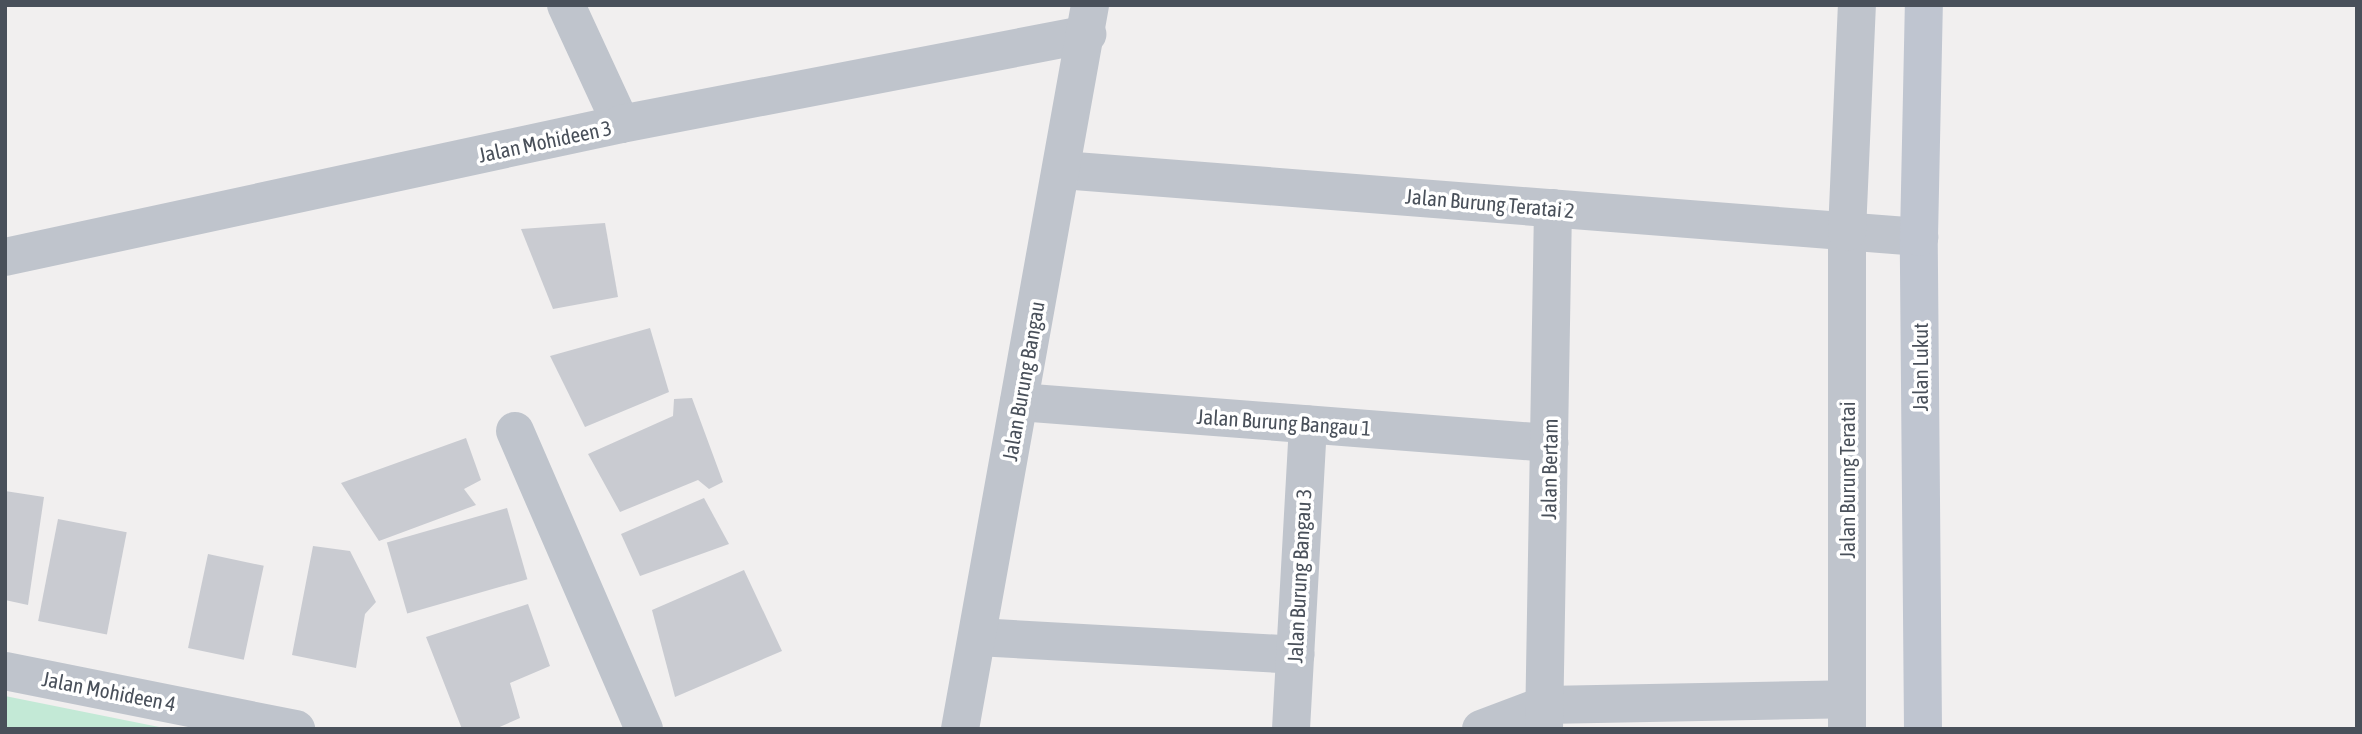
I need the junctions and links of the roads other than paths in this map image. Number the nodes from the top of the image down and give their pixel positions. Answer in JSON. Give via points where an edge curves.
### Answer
{"nodes":[{"id":1,"x":566,"y":5,"type":"edge"},
{"id":2,"x":1857,"y":5,"type":"edge"},
{"id":3,"x":1924,"y":5,"type":"edge"},
{"id":4,"x":1088,"y":20,"type":"edge"},
{"id":5,"x":621,"y":124,"type":"junction"},
{"id":6,"x":1062,"y":170,"type":"junction"},
{"id":7,"x":1553,"y":208,"type":"junction"},
{"id":8,"x":1847,"y":232,"type":"junction"},
{"id":9,"x":1919,"y":237,"type":"junction"},
{"id":10,"x":5,"y":257,"type":"edge"},
{"id":11,"x":1019,"y":402,"type":"junction"},
{"id":12,"x":1308,"y":424,"type":"junction"},
{"id":13,"x":515,"y":431,"type":"dead end"},
{"id":14,"x":1549,"y":443,"type":"junction"},
{"id":15,"x":977,"y":636,"type":"junction"},
{"id":16,"x":1295,"y":655,"type":"junction"},
{"id":17,"x":5,"y":671,"type":"edge"},
{"id":18,"x":1847,"y":714,"type":"edge"},
{"id":19,"x":1677,"y":715,"type":"edge"},
{"id":20,"x":1545,"y":717,"type":"edge"},
{"id":21,"x":296,"y":729,"type":"edge"},
{"id":22,"x":644,"y":729,"type":"edge"},
{"id":23,"x":960,"y":729,"type":"edge"},
{"id":24,"x":1291,"y":729,"type":"edge"},
{"id":25,"x":1481,"y":729,"type":"edge"},
{"id":26,"x":1923,"y":729,"type":"edge"}],
"edges":[{"from":1,"to":5,"type":"street"},
{"from":2,"to":8,"type":"street","name":"Jalan Burung Teratai"},
{"from":3,"to":9,"type":"main road","name":"Jalan Lukut"},
{"from":4,"to":5,"type":"street","name":"Jalan Mohideen 3"},
{"from":4,"to":6,"type":"street","name":"Jalan Burung Bangau"},
{"from":5,"to":10,"type":"street","name":"Jalan Mohideen 3"},
{"from":6,"to":7,"type":"street","name":"Jalan Burung Teratai 2"},
{"from":6,"to":11,"type":"street","name":"Jalan Burung Bangau"},
{"from":7,"to":8,"type":"street","name":"Jalan Burung Teratai 2"},
{"from":7,"to":14,"type":"street","name":"Jalan Bertam"},
{"from":8,"to":9,"type":"street","name":"Jalan Burung Teratai 2"},
{"from":8,"to":18,"type":"street","name":"Jalan Burung Teratai"},
{"from":9,"to":26,"type":"main road","name":"Jalan Lukut"},
{"from":11,"to":12,"type":"street","name":"Jalan Burung Bangau 1"},
{"from":11,"to":15,"type":"street","name":"Jalan Burung Bangau"},
{"from":12,"to":14,"type":"street","name":"Jalan Burung Bangau 1"},
{"from":12,"to":16,"type":"street","name":"Jalan Burung Bangau 3"},
{"from":13,"to":22,"type":"street"},
{"from":14,"to":20,"type":"street","name":"Jalan Bertam"},
{"from":15,"to":16,"type":"street"},
{"from":15,"to":23,"type":"street","name":"Jalan Burung Bangau"},
{"from":16,"to":24,"type":"street","name":"Jalan Burung Bangau 3"},
{"from":17,"to":21,"type":"street","name":"Jalan Mohideen 4"},
{"from":18,"to":19,"type":"street"},
{"from":19,"to":20,"type":"street"},
{"from":20,"to":25,"type":"street"}]}
